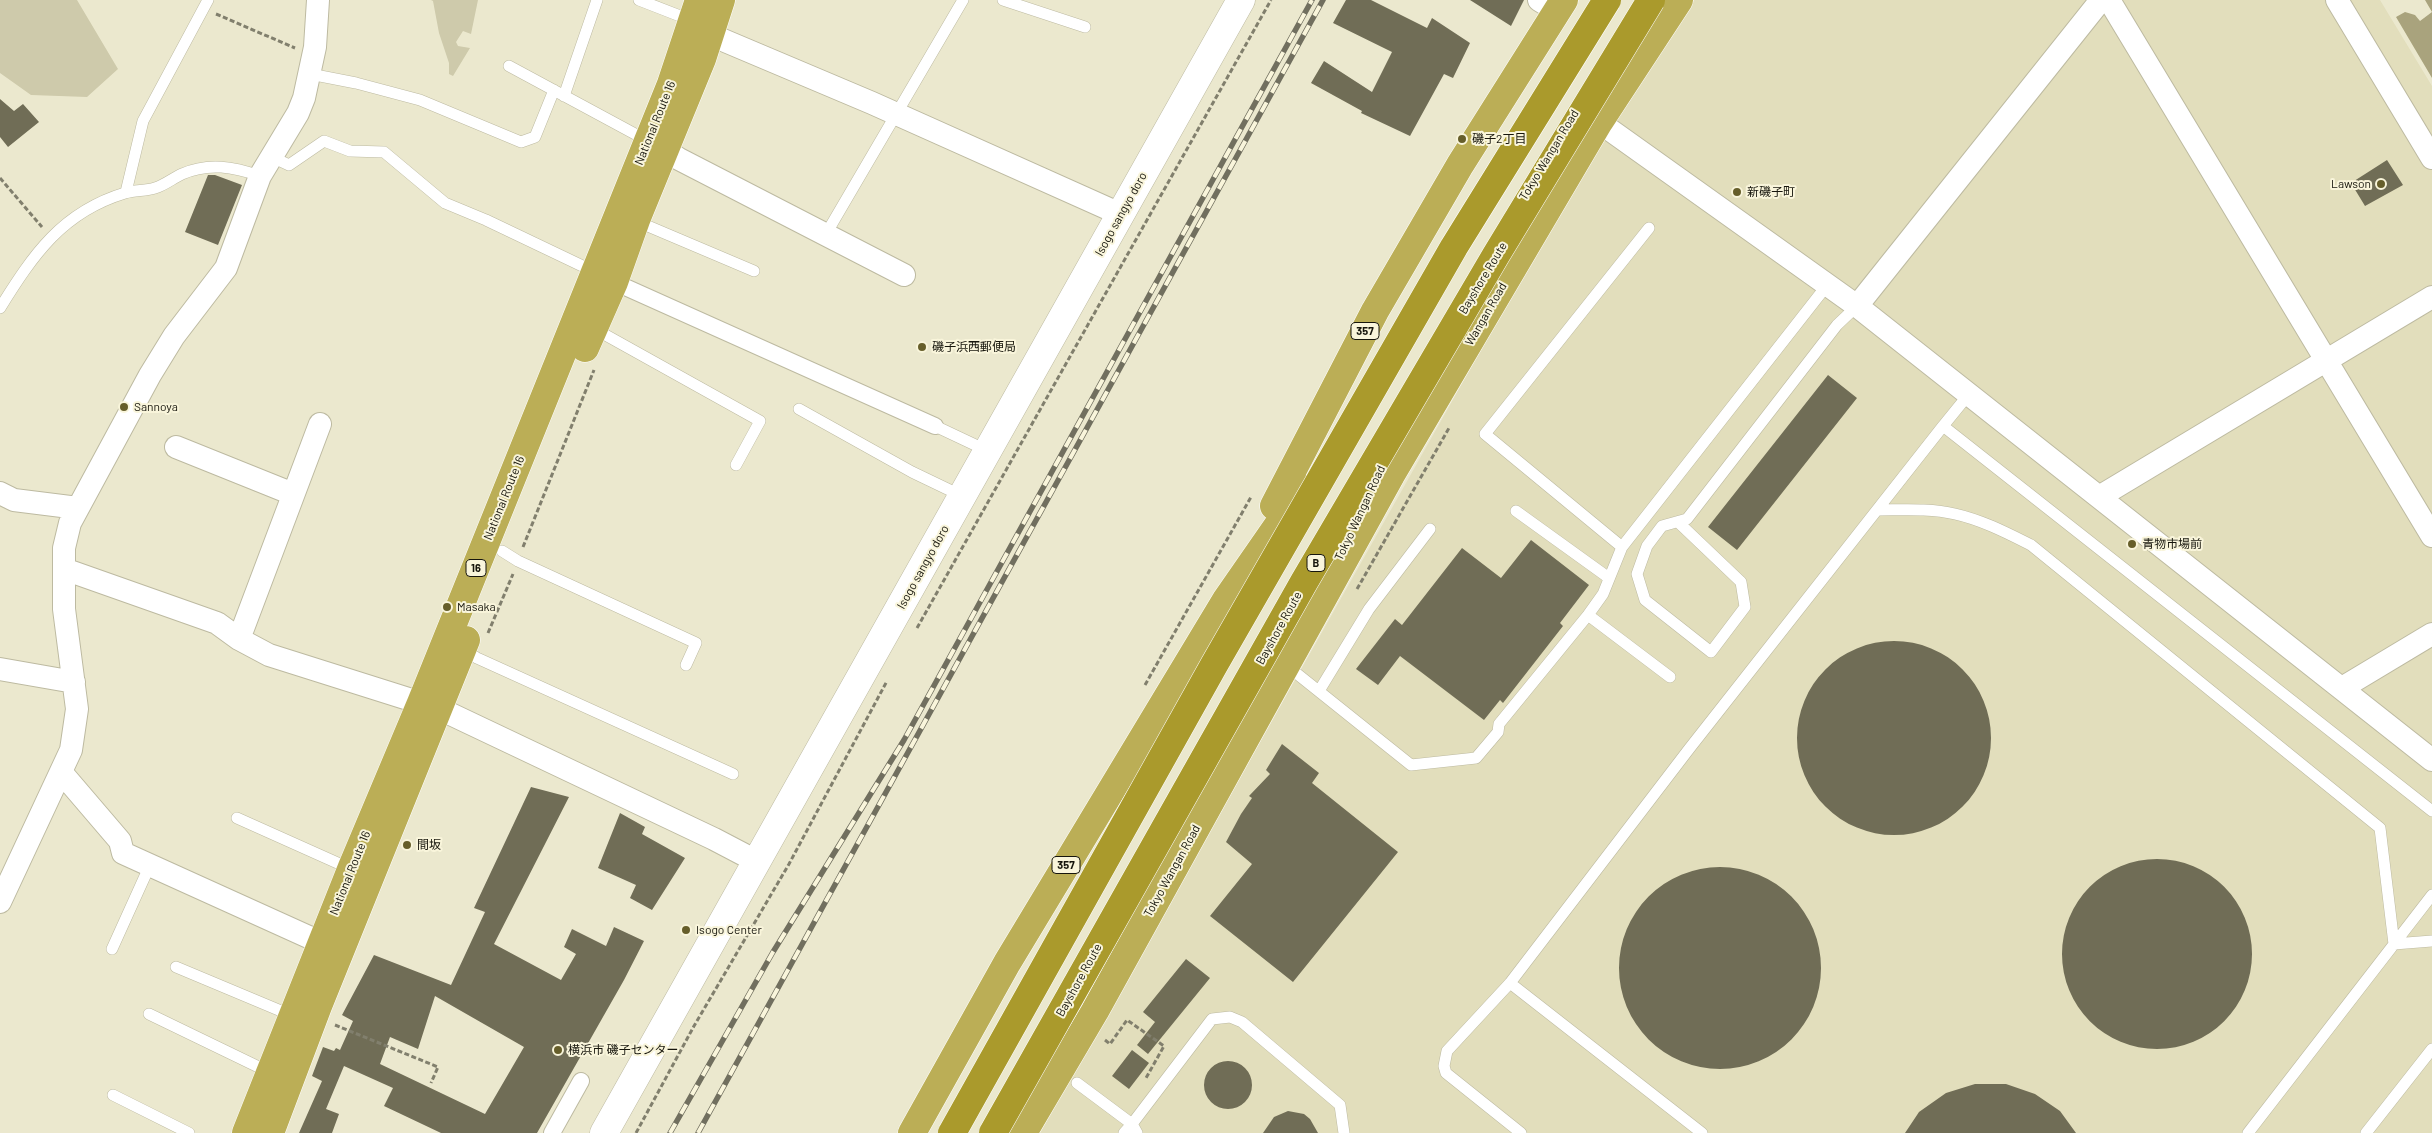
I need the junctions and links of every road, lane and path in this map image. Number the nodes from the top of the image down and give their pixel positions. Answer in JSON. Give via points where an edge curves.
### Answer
{"nodes":[{"id":1,"x":318,"y":0,"type":"edge"},
{"id":2,"x":597,"y":0,"type":"edge"},
{"id":3,"x":639,"y":0,"type":"edge"},
{"id":4,"x":721,"y":0,"type":"edge"},
{"id":5,"x":963,"y":0,"type":"edge"},
{"id":6,"x":1003,"y":0,"type":"edge"},
{"id":7,"x":1241,"y":0,"type":"edge"},
{"id":8,"x":1272,"y":0,"type":"edge"},
{"id":9,"x":1607,"y":0,"type":"edge"},
{"id":10,"x":1613,"y":0,"type":"edge"},
{"id":11,"x":1642,"y":0,"type":"edge"},
{"id":12,"x":1652,"y":0,"type":"edge"},
{"id":13,"x":1679,"y":0,"type":"edge"},
{"id":14,"x":2101,"y":0,"type":"edge"},
{"id":15,"x":2109,"y":0,"type":"edge"},
{"id":16,"x":2338,"y":0,"type":"edge"},
{"id":17,"x":206,"y":4,"type":"edge"},
{"id":18,"x":1553,"y":4,"type":"edge"},
{"id":19,"x":701,"y":19,"type":"edge"},
{"id":20,"x":1085,"y":27,"type":"dead end"},
{"id":21,"x":312,"y":65,"type":"junction"},
{"id":22,"x":509,"y":66,"type":"dead end"},
{"id":23,"x":559,"y":93,"type":"junction"},
{"id":24,"x":895,"y":114,"type":"junction"},
{"id":25,"x":1599,"y":122,"type":"junction"},
{"id":26,"x":657,"y":145,"type":"junction"},
{"id":27,"x":272,"y":157,"type":"junction"},
{"id":28,"x":2432,"y":158,"type":"edge"},
{"id":29,"x":260,"y":176,"type":"junction"},
{"id":30,"x":0,"y":178,"type":"edge"},
{"id":31,"x":126,"y":192,"type":"junction"},
{"id":32,"x":1120,"y":214,"type":"junction"},
{"id":33,"x":636,"y":220,"type":"junction"},
{"id":34,"x":1649,"y":228,"type":"dead end"},
{"id":35,"x":826,"y":234,"type":"junction"},
{"id":36,"x":50,"y":236,"type":"junction"},
{"id":37,"x":754,"y":272,"type":"dead end"},
{"id":38,"x":904,"y":275,"type":"dead end"},
{"id":39,"x":605,"y":277,"type":"junction"},
{"id":40,"x":1828,"y":284,"type":"junction"},
{"id":41,"x":2432,"y":297,"type":"edge"},
{"id":42,"x":1856,"y":306,"type":"junction"},
{"id":43,"x":0,"y":308,"type":"edge"},
{"id":44,"x":593,"y":328,"type":"junction"},
{"id":45,"x":2326,"y":361,"type":"junction"},
{"id":46,"x":1968,"y":394,"type":"junction"},
{"id":47,"x":799,"y":409,"type":"dead end"},
{"id":48,"x":320,"y":424,"type":"dead end"},
{"id":49,"x":935,"y":426,"type":"joint"},
{"id":50,"x":1943,"y":426,"type":"junction"},
{"id":51,"x":176,"y":447,"type":"dead end"},
{"id":52,"x":988,"y":451,"type":"junction"},
{"id":53,"x":736,"y":465,"type":"dead end"},
{"id":54,"x":1254,"y":492,"type":"dead end"},
{"id":55,"x":0,"y":493,"type":"edge"},
{"id":56,"x":293,"y":494,"type":"junction"},
{"id":57,"x":963,"y":497,"type":"junction"},
{"id":58,"x":2099,"y":497,"type":"junction"},
{"id":59,"x":78,"y":508,"type":"junction"},
{"id":60,"x":1877,"y":510,"type":"junction"},
{"id":61,"x":1516,"y":511,"type":"dead end"},
{"id":62,"x":1678,"y":522,"type":"junction"},
{"id":63,"x":1430,"y":529,"type":"dead end"},
{"id":64,"x":2432,"y":536,"type":"edge"},
{"id":65,"x":1622,"y":547,"type":"junction"},
{"id":66,"x":502,"y":551,"type":"junction"},
{"id":67,"x":64,"y":569,"type":"junction"},
{"id":68,"x":1609,"y":578,"type":"junction"},
{"id":69,"x":1226,"y":600,"type":"junction"},
{"id":70,"x":1588,"y":615,"type":"junction"},
{"id":71,"x":914,"y":633,"type":"dead end"},
{"id":72,"x":2432,"y":634,"type":"edge"},
{"id":73,"x":1303,"y":635,"type":"junction"},
{"id":74,"x":239,"y":639,"type":"junction"},
{"id":75,"x":462,"y":649,"type":"junction"},
{"id":76,"x":686,"y":664,"type":"dead end"},
{"id":77,"x":1286,"y":665,"type":"junction"},
{"id":78,"x":0,"y":670,"type":"edge"},
{"id":79,"x":890,"y":675,"type":"dead end"},
{"id":80,"x":1670,"y":677,"type":"dead end"},
{"id":81,"x":74,"y":682,"type":"junction"},
{"id":82,"x":1144,"y":686,"type":"dead end"},
{"id":83,"x":2342,"y":688,"type":"junction"},
{"id":84,"x":1319,"y":690,"type":"junction"},
{"id":85,"x":431,"y":706,"type":"junction"},
{"id":86,"x":2432,"y":760,"type":"edge"},
{"id":87,"x":61,"y":772,"type":"junction"},
{"id":88,"x":733,"y":774,"type":"dead end"},
{"id":89,"x":2432,"y":811,"type":"edge"},
{"id":90,"x":237,"y":818,"type":"dead end"},
{"id":91,"x":756,"y":861,"type":"junction"},
{"id":92,"x":150,"y":865,"type":"junction"},
{"id":93,"x":352,"y":868,"type":"junction"},
{"id":94,"x":2432,"y":895,"type":"edge"},
{"id":95,"x":0,"y":902,"type":"edge"},
{"id":96,"x":2432,"y":941,"type":"edge"},
{"id":97,"x":2394,"y":944,"type":"junction"},
{"id":98,"x":321,"y":945,"type":"junction"},
{"id":99,"x":112,"y":949,"type":"dead end"},
{"id":100,"x":176,"y":967,"type":"dead end"},
{"id":101,"x":1510,"y":983,"type":"junction"},
{"id":102,"x":149,"y":1014,"type":"dead end"},
{"id":103,"x":293,"y":1016,"type":"junction"},
{"id":104,"x":330,"y":1023,"type":"dead end"},
{"id":105,"x":1102,"y":1038,"type":"dead end"},
{"id":106,"x":2432,"y":1049,"type":"edge"},
{"id":107,"x":271,"y":1073,"type":"junction"},
{"id":108,"x":1146,"y":1078,"type":"dead end"},
{"id":109,"x":581,"y":1081,"type":"dead end"},
{"id":110,"x":431,"y":1083,"type":"dead end"},
{"id":111,"x":1077,"y":1083,"type":"dead end"},
{"id":112,"x":113,"y":1095,"type":"dead end"},
{"id":113,"x":1131,"y":1130,"type":"edge"},
{"id":114,"x":189,"y":1133,"type":"edge"},
{"id":115,"x":246,"y":1133,"type":"edge"},
{"id":116,"x":270,"y":1133,"type":"edge"},
{"id":117,"x":552,"y":1133,"type":"edge"},
{"id":118,"x":604,"y":1133,"type":"edge"},
{"id":119,"x":636,"y":1133,"type":"edge"},
{"id":120,"x":912,"y":1133,"type":"edge"},
{"id":121,"x":952,"y":1133,"type":"edge"},
{"id":122,"x":993,"y":1133,"type":"edge"},
{"id":123,"x":1023,"y":1133,"type":"edge"},
{"id":124,"x":1344,"y":1133,"type":"edge"},
{"id":125,"x":1521,"y":1133,"type":"edge"},
{"id":126,"x":1702,"y":1133,"type":"edge"},
{"id":127,"x":2248,"y":1133,"type":"edge"},
{"id":128,"x":2366,"y":1133,"type":"edge"}],
"edges":[{"from":1,"to":21,"type":"street"},
{"from":2,"to":23,"type":"lane"},
{"from":3,"to":19,"type":"lane"},
{"from":4,"to":19,"type":"highway","name":"National Route 16","number":"16"},
{"from":5,"to":24,"type":"lane"},
{"from":6,"to":20,"type":"lane"},
{"from":7,"to":32,"type":"street","name":"Isogo sangyo doro"},
{"from":8,"to":71,"type":"path"},
{"from":9,"to":121,"type":"highway","bridge":true,"via":[[1454,247],[1214,665]]},
{"from":10,"to":69,"type":"highway","name":"Tokyo Wangan Road","number":"357","bridge":true,"via":[[1429,300]]},
{"from":11,"to":73,"type":"highway","name":"Tokyo Wangan Road","bridge":true,"via":[[1461,303]]},
{"from":12,"to":122,"type":"highway","name":"Bayshore Route","number":"B","bridge":true,"via":[[1496,255],[1304,582]]},
{"from":13,"to":25,"type":"highway","name":"Wangan Road"},
{"from":14,"to":42,"type":"street"},
{"from":15,"to":45,"type":"street"},
{"from":16,"to":28,"type":"street"},
{"from":17,"to":21,"type":"path"},
{"from":17,"to":31,"type":"lane","via":[[143,121]]},
{"from":18,"to":69,"type":"highway","number":"357","via":[[1375,311]]},
{"from":19,"to":24,"type":"street"},
{"from":19,"to":26,"type":"highway","name":"National Route 16","number":"16"},
{"from":21,"to":23,"type":"lane","via":[[356,83],[420,100],[520,142],[535,137]]},
{"from":21,"to":27,"type":"street","via":[[298,113]]},
{"from":22,"to":23,"type":"lane"},
{"from":23,"to":26,"type":"lane"},
{"from":24,"to":32,"type":"street"},
{"from":24,"to":35,"type":"lane"},
{"from":25,"to":40,"type":"street"},
{"from":25,"to":73,"type":"highway","name":"Wangan Road","via":[[1391,475]]},
{"from":26,"to":33,"type":"highway","name":"National Route 16","number":"16"},
{"from":26,"to":35,"type":"street","via":[[678,159]]},
{"from":26,"to":39,"type":"highway","name":"National Route 16","number":"16"},
{"from":27,"to":29,"type":"street"},
{"from":27,"to":39,"type":"lane","via":[[289,164],[324,141],[350,151],[384,152],[445,203]]},
{"from":29,"to":31,"type":"lane","via":[[218,166],[183,173],[156,188]]},
{"from":29,"to":59,"type":"street","via":[[226,268],[174,336]]},
{"from":30,"to":36,"type":"path"},
{"from":31,"to":36,"type":"lane","via":[[74,216]]},
{"from":32,"to":52,"type":"street","name":"Isogo sangyo doro"},
{"from":33,"to":37,"type":"lane"},
{"from":33,"to":39,"type":"highway","name":"National Route 16","number":"16"},
{"from":34,"to":65,"type":"lane","via":[[1485,434]]},
{"from":35,"to":38,"type":"street"},
{"from":36,"to":43,"type":"lane"},
{"from":39,"to":44,"type":"highway","name":"National Route 16","number":"16"},
{"from":39,"to":49,"type":"street"},
{"from":39,"to":85,"type":"highway","name":"National Route 16","number":"16"},
{"from":40,"to":42,"type":"street"},
{"from":40,"to":65,"type":"lane"},
{"from":41,"to":45,"type":"street"},
{"from":42,"to":46,"type":"street"},
{"from":42,"to":62,"type":"lane","via":[[1837,325],[1687,519]]},
{"from":44,"to":53,"type":"lane","via":[[760,421]]},
{"from":44,"to":66,"type":"highway","name":"National Route 16","number":"16"},
{"from":45,"to":58,"type":"street"},
{"from":45,"to":64,"type":"street"},
{"from":46,"to":50,"type":"lane"},
{"from":46,"to":58,"type":"street"},
{"from":47,"to":57,"type":"lane"},
{"from":48,"to":56,"type":"street"},
{"from":49,"to":52,"type":"lane"},
{"from":50,"to":60,"type":"lane"},
{"from":50,"to":89,"type":"lane"},
{"from":51,"to":56,"type":"street"},
{"from":52,"to":57,"type":"street","name":"Isogo sangyo doro"},
{"from":54,"to":82,"type":"path"},
{"from":55,"to":59,"type":"street","via":[[14,500]]},
{"from":56,"to":74,"type":"street"},
{"from":57,"to":91,"type":"street","name":"Isogo sangyo doro"},
{"from":58,"to":83,"type":"street"},
{"from":59,"to":67,"type":"street","via":[[70,523],[64,548]]},
{"from":60,"to":97,"type":"lane","via":[[1954,513],[1994,526],[2031,545],[2380,828]]},
{"from":60,"to":101,"type":"lane"},
{"from":61,"to":68,"type":"lane"},
{"from":62,"to":62,"type":"lane","via":[[1741,582],[1744,592],[1745,607],[1712,652],[1645,600],[1637,574],[1647,546],[1662,526]]},
{"from":63,"to":84,"type":"lane","via":[[1369,609]]},
{"from":65,"to":68,"type":"lane"},
{"from":66,"to":75,"type":"highway","name":"National Route 16","number":"16"},
{"from":66,"to":76,"type":"lane","via":[[696,643]]},
{"from":67,"to":74,"type":"street","via":[[217,623]]},
{"from":67,"to":81,"type":"street","via":[[64,609]]},
{"from":68,"to":70,"type":"lane","via":[[1603,594]]},
{"from":69,"to":120,"type":"highway","name":"Tokyo Wangan Road","number":"357","via":[[1007,964]]},
{"from":70,"to":80,"type":"lane"},
{"from":70,"to":84,"type":"lane","via":[[1499,724],[1498,732],[1476,758],[1411,765]]},
{"from":72,"to":83,"type":"street"},
{"from":73,"to":77,"type":"highway","name":"Tokyo Wangan Road"},
{"from":74,"to":85,"type":"street","via":[[301,666]]},
{"from":75,"to":85,"type":"highway","name":"National Route 16","number":"16"},
{"from":75,"to":88,"type":"lane"},
{"from":77,"to":84,"type":"lane"},
{"from":77,"to":123,"type":"highway","name":"Tokyo Wangan Road","via":[[1095,1011]]},
{"from":78,"to":81,"type":"street"},
{"from":79,"to":119,"type":"path","via":[[789,864]]},
{"from":81,"to":87,"type":"street","via":[[76,718],[71,750]]},
{"from":83,"to":86,"type":"street"},
{"from":85,"to":91,"type":"street","via":[[714,838]]},
{"from":85,"to":93,"type":"highway","name":"National Route 16","number":"16"},
{"from":85,"to":116,"type":"highway","name":"National Route 16","number":"16"},
{"from":87,"to":92,"type":"street","via":[[120,841],[123,853]]},
{"from":87,"to":95,"type":"street"},
{"from":90,"to":93,"type":"lane"},
{"from":91,"to":118,"type":"street","name":"Isogo sangyo doro"},
{"from":92,"to":98,"type":"street"},
{"from":92,"to":99,"type":"lane"},
{"from":93,"to":98,"type":"highway","name":"National Route 16","number":"16"},
{"from":94,"to":97,"type":"lane"},
{"from":96,"to":97,"type":"lane"},
{"from":97,"to":127,"type":"lane"},
{"from":98,"to":103,"type":"highway","name":"National Route 16","number":"16"},
{"from":100,"to":103,"type":"lane"},
{"from":101,"to":125,"type":"lane","via":[[1448,1051],[1444,1066],[1446,1073]]},
{"from":101,"to":126,"type":"lane"},
{"from":102,"to":107,"type":"lane"},
{"from":103,"to":107,"type":"highway","name":"National Route 16","number":"16"},
{"from":104,"to":110,"type":"path","via":[[438,1066]]},
{"from":105,"to":108,"type":"path","via":[[1110,1044],[1126,1020],[1164,1046]]},
{"from":106,"to":128,"type":"lane"},
{"from":107,"to":115,"type":"highway","name":"National Route 16","number":"16"},
{"from":109,"to":117,"type":"street"},
{"from":111,"to":113,"type":"lane"},
{"from":112,"to":114,"type":"lane"},
{"from":113,"to":124,"type":"lane","via":[[1212,1019],[1230,1017],[1242,1022],[1340,1105]]}]}
